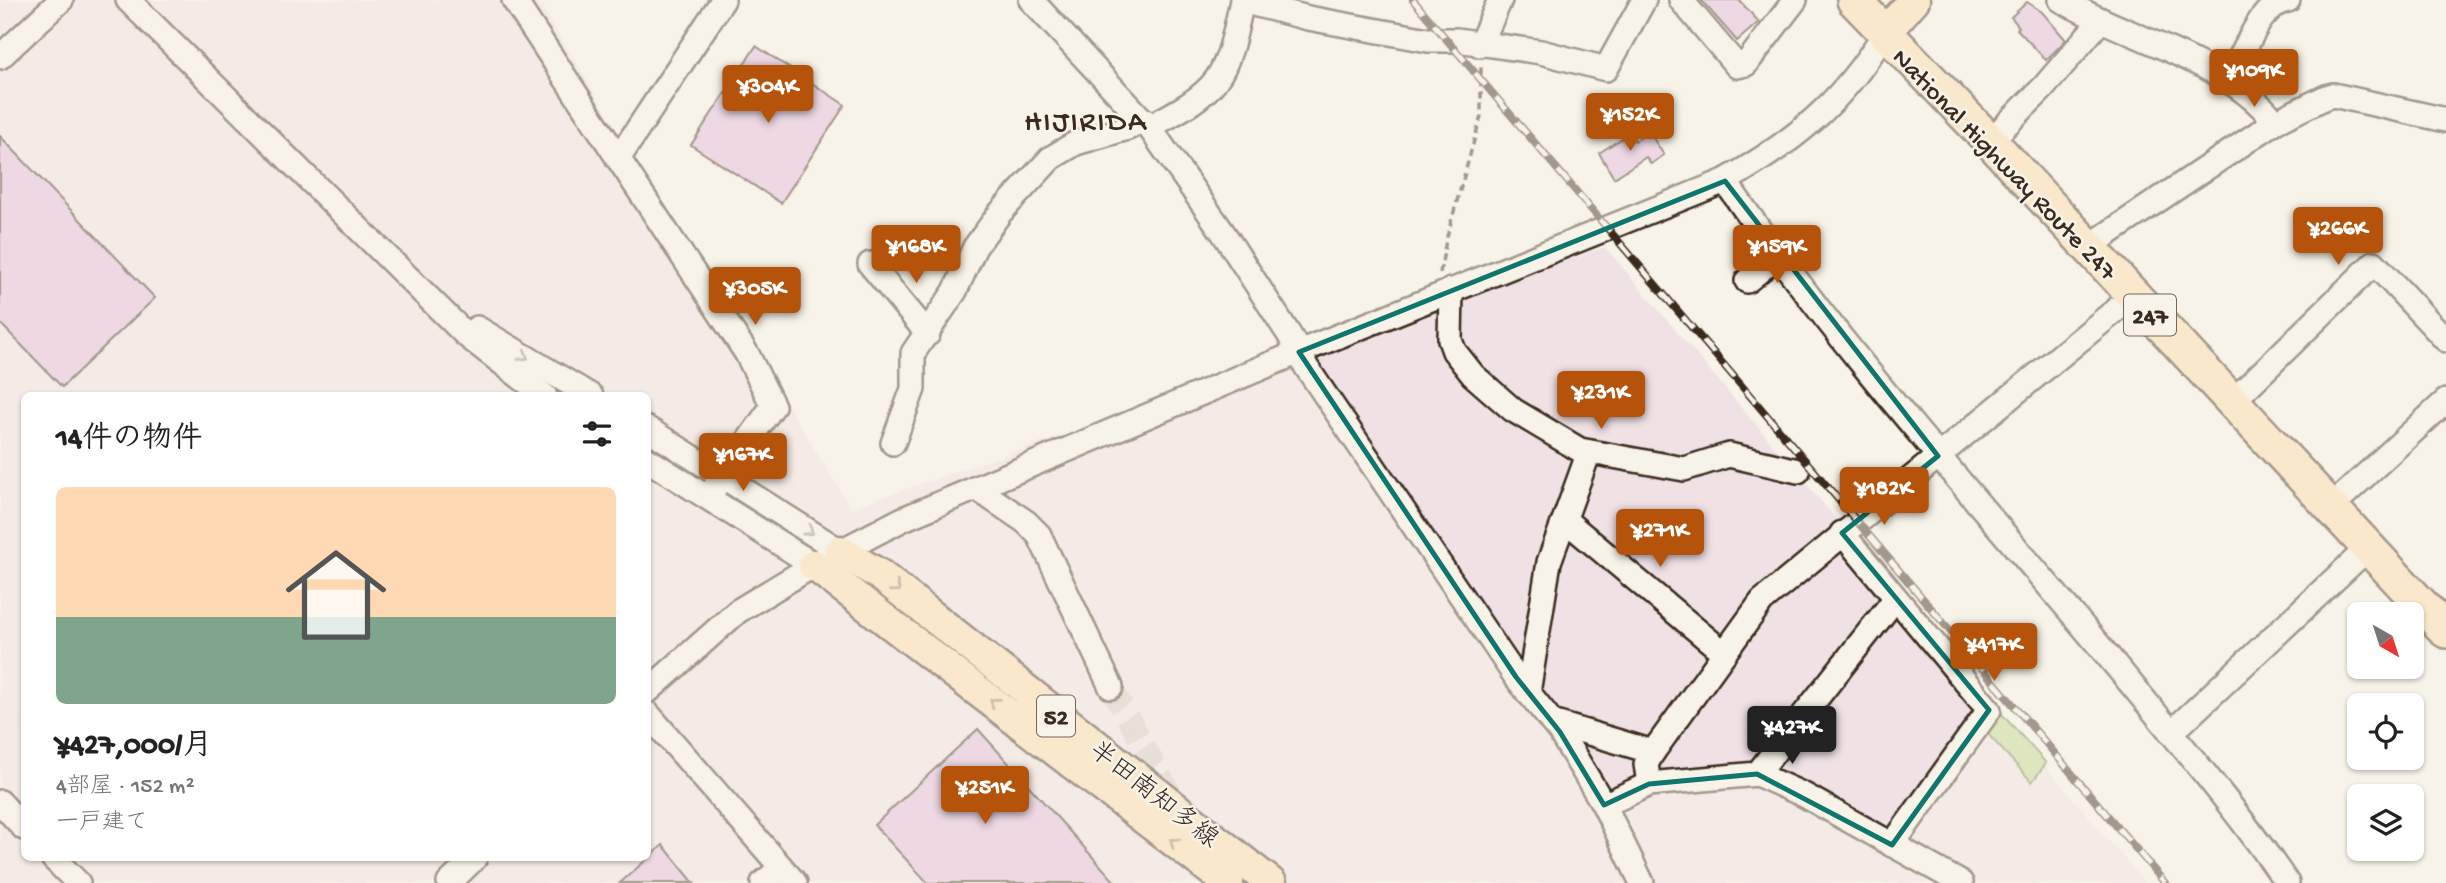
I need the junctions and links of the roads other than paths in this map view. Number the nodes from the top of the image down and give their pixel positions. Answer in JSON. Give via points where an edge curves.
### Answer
{"nodes":[{"id":1,"x":61,"y":0,"type":"edge"},
{"id":2,"x":128,"y":0,"type":"edge"},
{"id":3,"x":514,"y":0,"type":"edge"},
{"id":4,"x":1031,"y":0,"type":"edge"},
{"id":5,"x":1242,"y":0,"type":"edge"},
{"id":6,"x":1500,"y":0,"type":"edge"},
{"id":7,"x":1681,"y":0,"type":"edge"},
{"id":8,"x":1795,"y":0,"type":"edge"},
{"id":9,"x":1854,"y":0,"type":"edge"},
{"id":10,"x":1914,"y":0,"type":"edge"},
{"id":11,"x":2061,"y":0,"type":"edge"},
{"id":12,"x":2288,"y":0,"type":"edge"},
{"id":13,"x":717,"y":2,"type":"edge"},
{"id":14,"x":1641,"y":2,"type":"edge"},
{"id":15,"x":2101,"y":20,"type":"junction"},
{"id":16,"x":1884,"y":34,"type":"junction"},
{"id":17,"x":1480,"y":45,"type":"junction"},
{"id":18,"x":0,"y":57,"type":"edge"},
{"id":19,"x":2228,"y":80,"type":"junction"},
{"id":20,"x":2445,"y":119,"type":"edge"},
{"id":21,"x":2275,"y":122,"type":"junction"},
{"id":22,"x":1147,"y":123,"type":"junction"},
{"id":23,"x":1990,"y":141,"type":"junction"},
{"id":24,"x":618,"y":159,"type":"junction"},
{"id":25,"x":1725,"y":181,"type":"junction"},
{"id":26,"x":372,"y":242,"type":"junction"},
{"id":27,"x":2088,"y":247,"type":"junction"},
{"id":28,"x":1779,"y":255,"type":"junction"},
{"id":29,"x":870,"y":264,"type":"dead end"},
{"id":30,"x":1747,"y":281,"type":"dead end"},
{"id":31,"x":1445,"y":283,"type":"junction"},
{"id":32,"x":2133,"y":296,"type":"junction"},
{"id":33,"x":928,"y":334,"type":"junction"},
{"id":34,"x":2446,"y":340,"type":"edge"},
{"id":35,"x":1298,"y":352,"type":"junction"},
{"id":36,"x":540,"y":392,"type":"edge"},
{"id":37,"x":584,"y":392,"type":"edge"},
{"id":38,"x":2233,"y":401,"type":"junction"},
{"id":39,"x":2446,"y":401,"type":"edge"},
{"id":40,"x":651,"y":431,"type":"edge"},
{"id":41,"x":893,"y":443,"type":"dead end"},
{"id":42,"x":1589,"y":452,"type":"junction"},
{"id":43,"x":1938,"y":456,"type":"junction"},
{"id":44,"x":651,"y":462,"type":"edge"},
{"id":45,"x":1798,"y":471,"type":"dead end"},
{"id":46,"x":723,"y":474,"type":"junction"},
{"id":47,"x":976,"y":488,"type":"junction"},
{"id":48,"x":708,"y":497,"type":"junction"},
{"id":49,"x":2331,"y":508,"type":"junction"},
{"id":50,"x":1565,"y":520,"type":"junction"},
{"id":51,"x":1842,"y":533,"type":"junction"},
{"id":52,"x":2368,"y":548,"type":"junction"},
{"id":53,"x":827,"y":558,"type":"junction"},
{"id":54,"x":1895,"y":599,"type":"junction"},
{"id":55,"x":2446,"y":631,"type":"edge"},
{"id":56,"x":1724,"y":653,"type":"junction"},
{"id":57,"x":1111,"y":687,"type":"tunnel mouth"},
{"id":58,"x":651,"y":688,"type":"edge"},
{"id":59,"x":1528,"y":692,"type":"junction"},
{"id":60,"x":651,"y":717,"type":"edge"},
{"id":61,"x":1552,"y":722,"type":"junction"},
{"id":62,"x":2171,"y":733,"type":"junction"},
{"id":63,"x":1653,"y":752,"type":"junction"},
{"id":64,"x":1757,"y":774,"type":"junction"},
{"id":65,"x":1649,"y":785,"type":"junction"},
{"id":66,"x":0,"y":802,"type":"edge"},
{"id":67,"x":1604,"y":805,"type":"junction"},
{"id":68,"x":21,"y":825,"type":"edge"},
{"id":69,"x":1892,"y":845,"type":"junction"},
{"id":70,"x":56,"y":861,"type":"edge"},
{"id":71,"x":472,"y":861,"type":"edge"},
{"id":72,"x":788,"y":875,"type":"edge"},
{"id":73,"x":78,"y":883,"type":"edge"},
{"id":74,"x":449,"y":883,"type":"edge"},
{"id":75,"x":763,"y":883,"type":"edge"},
{"id":76,"x":1228,"y":883,"type":"edge"},
{"id":77,"x":1271,"y":883,"type":"edge"},
{"id":78,"x":1642,"y":883,"type":"edge"},
{"id":79,"x":1961,"y":883,"type":"edge"},
{"id":80,"x":2287,"y":883,"type":"edge"}],
"edges":[{"from":1,"to":18,"type":"street"},
{"from":2,"to":26,"type":"street"},
{"from":3,"to":24,"type":"street"},
{"from":4,"to":22,"type":"street"},
{"from":5,"to":17,"type":"street","via":[[1308,18]]},
{"from":5,"to":22,"type":"street","via":[[1220,77],[1189,107]]},
{"from":6,"to":17,"type":"street"},
{"from":7,"to":8,"type":"street","via":[[1737,66],[1746,64]]},
{"from":9,"to":16,"type":"highway","name":"National Highway Route 247","number":"247"},
{"from":10,"to":16,"type":"main road"},
{"from":11,"to":15,"type":"street"},
{"from":12,"to":19,"type":"street","via":[[2279,1],[2261,17]]},
{"from":13,"to":24,"type":"street"},
{"from":14,"to":17,"type":"street","via":[[1606,69],[1541,52]]},
{"from":15,"to":19,"type":"street"},
{"from":15,"to":23,"type":"street"},
{"from":16,"to":23,"type":"highway","name":"National Highway Route 247","number":"247"},
{"from":16,"to":25,"type":"street","via":[[1861,72],[1827,108],[1780,149]]},
{"from":19,"to":21,"type":"street"},
{"from":20,"to":21,"type":"street","via":[[2333,95]]},
{"from":21,"to":27,"type":"street"},
{"from":22,"to":33,"type":"street","via":[[1076,143],[1030,178],[975,247]]},
{"from":22,"to":35,"type":"street"},
{"from":23,"to":27,"type":"highway","name":"National Highway Route 247","number":"247"},
{"from":24,"to":46,"type":"street","via":[[747,354],[773,406]]},
{"from":25,"to":28,"type":"street"},
{"from":25,"to":31,"type":"street"},
{"from":26,"to":36,"type":"street","via":[[467,336]]},
{"from":26,"to":37,"type":"street","one_way":true,"via":[[475,327]]},
{"from":27,"to":32,"type":"highway","name":"National Highway Route 247","number":"247"},
{"from":28,"to":30,"type":"street"},
{"from":28,"to":43,"type":"street"},
{"from":29,"to":33,"type":"street"},
{"from":31,"to":35,"type":"street"},
{"from":31,"to":42,"type":"street","via":[[1450,340],[1473,375],[1514,410]]},
{"from":32,"to":38,"type":"highway","name":"National Highway Route 247","number":"247"},
{"from":32,"to":43,"type":"street"},
{"from":33,"to":41,"type":"street","via":[[913,353],[914,389]]},
{"from":34,"to":38,"type":"street","via":[[2374,263]]},
{"from":35,"to":47,"type":"street"},
{"from":35,"to":59,"type":"street"},
{"from":38,"to":49,"type":"highway","name":"National Highway Route 247","number":"247"},
{"from":39,"to":49,"type":"street"},
{"from":40,"to":46,"type":"street"},
{"from":42,"to":45,"type":"street","via":[[1684,469],[1729,455]]},
{"from":42,"to":50,"type":"street"},
{"from":43,"to":51,"type":"street"},
{"from":43,"to":62,"type":"street"},
{"from":44,"to":48,"type":"street"},
{"from":46,"to":48,"type":"street"},
{"from":46,"to":53,"type":"street","one_way":true},
{"from":47,"to":53,"type":"street"},
{"from":47,"to":57,"type":"street","via":[[1039,535]]},
{"from":48,"to":53,"type":"street"},
{"from":49,"to":52,"type":"highway","name":"National Highway Route 247","number":"247"},
{"from":50,"to":56,"type":"street"},
{"from":50,"to":59,"type":"street","via":[[1549,562]]},
{"from":51,"to":54,"type":"street"},
{"from":51,"to":56,"type":"street","via":[[1762,601]]},
{"from":52,"to":55,"type":"highway","name":"National Highway Route 247","number":"247"},
{"from":52,"to":62,"type":"street"},
{"from":53,"to":58,"type":"street","via":[[738,611]]},
{"from":76,"to":53,"type":"main road","name":"半田南知多線","number":"52","one_way":true},
{"from":53,"to":77,"type":"main road","name":"半田南知多線","number":"52","one_way":true,"via":[[880,575]]},
{"from":54,"to":64,"type":"street"},
{"from":54,"to":69,"type":"street","via":[[1989,710]]},
{"from":56,"to":63,"type":"street"},
{"from":59,"to":61,"type":"street"},
{"from":60,"to":72,"type":"street"},
{"from":61,"to":63,"type":"street"},
{"from":61,"to":67,"type":"street"},
{"from":62,"to":80,"type":"street","via":[[2250,828]]},
{"from":63,"to":65,"type":"street","via":[[1646,764]]},
{"from":64,"to":65,"type":"street"},
{"from":64,"to":69,"type":"street"},
{"from":65,"to":67,"type":"street"},
{"from":66,"to":68,"type":"street"},
{"from":67,"to":78,"type":"street"},
{"from":69,"to":79,"type":"street"},
{"from":70,"to":73,"type":"street"},
{"from":71,"to":74,"type":"street"},
{"from":72,"to":75,"type":"street"}]}
